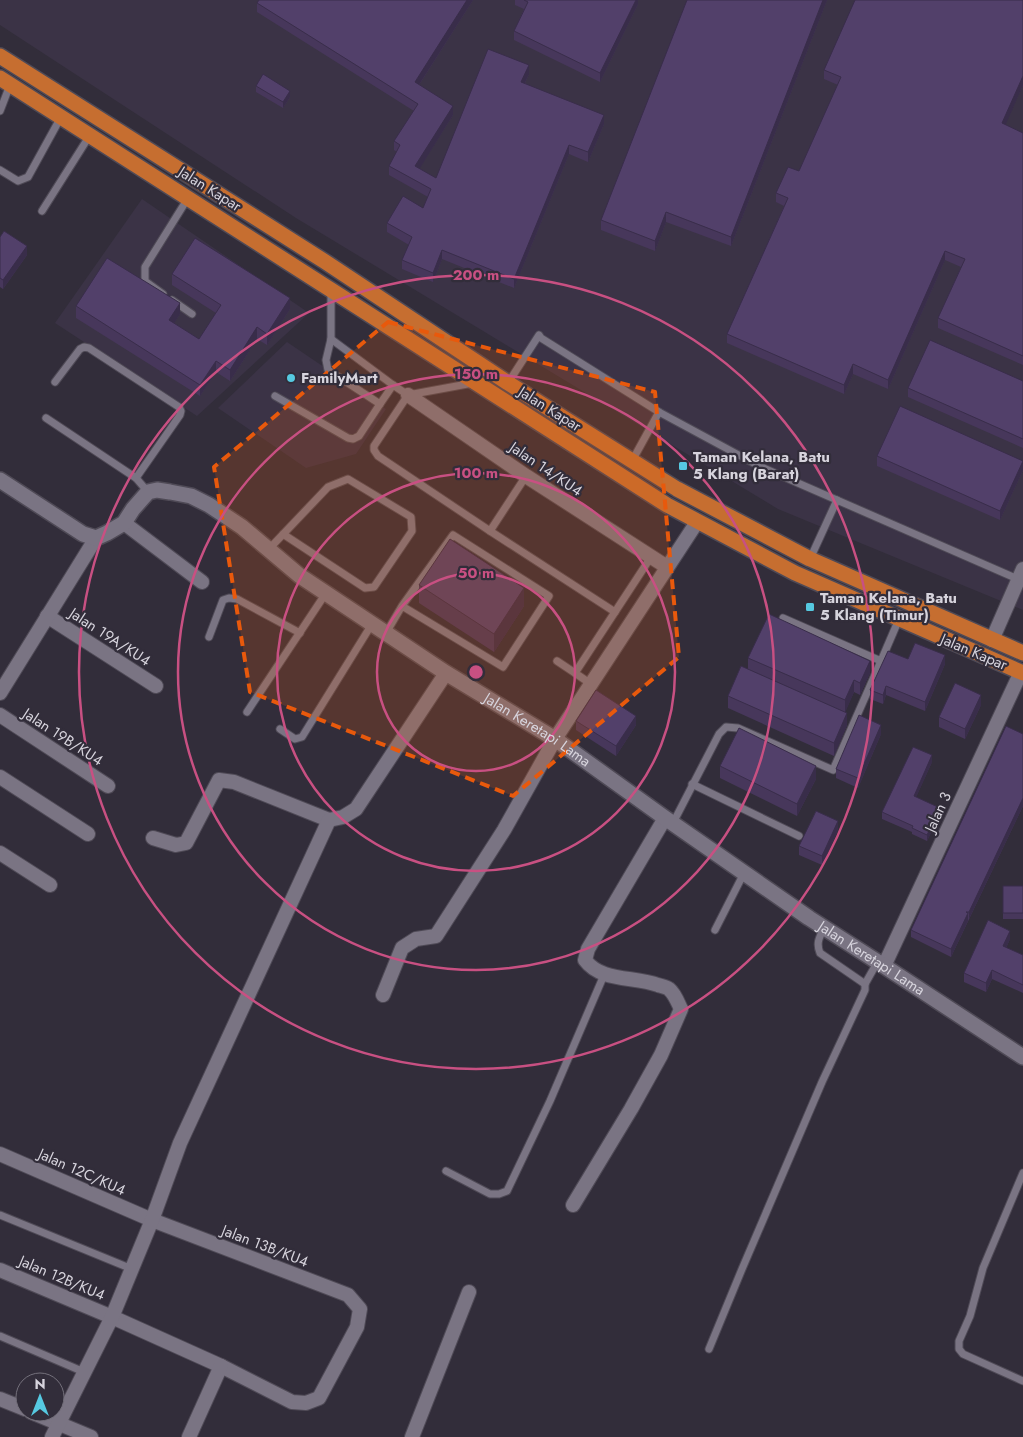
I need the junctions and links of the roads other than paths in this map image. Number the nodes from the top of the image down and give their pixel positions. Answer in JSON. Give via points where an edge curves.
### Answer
{"nodes":[{"id":1,"x":0,"y":56,"type":"edge"},
{"id":2,"x":5,"y":82,"type":"edge"},
{"id":3,"x":0,"y":110,"type":"edge"},
{"id":4,"x":60,"y":117,"type":"junction"},
{"id":5,"x":90,"y":136,"type":"junction"},
{"id":6,"x":0,"y":170,"type":"edge"},
{"id":7,"x":188,"y":198,"type":"junction"},
{"id":8,"x":42,"y":211,"type":"dead end"},
{"id":9,"x":330,"y":289,"type":"junction"},
{"id":10,"x":192,"y":314,"type":"dead end"},
{"id":11,"x":330,"y":339,"type":"junction"},
{"id":12,"x":55,"y":382,"type":"dead end"},
{"id":13,"x":474,"y":382,"type":"junction"},
{"id":14,"x":508,"y":383,"type":"junction"},
{"id":15,"x":393,"y":385,"type":"junction"},
{"id":16,"x":408,"y":395,"type":"junction"},
{"id":17,"x":275,"y":396,"type":"dead end"},
{"id":18,"x":380,"y":404,"type":"junction"},
{"id":19,"x":659,"y":412,"type":"junction"},
{"id":20,"x":46,"y":418,"type":"dead end"},
{"id":21,"x":632,"y":461,"type":"junction"},
{"id":22,"x":526,"y":476,"type":"junction"},
{"id":23,"x":136,"y":478,"type":"junction"},
{"id":24,"x":0,"y":480,"type":"edge"},
{"id":25,"x":148,"y":492,"type":"junction"},
{"id":26,"x":837,"y":500,"type":"junction"},
{"id":27,"x":696,"y":522,"type":"junction"},
{"id":28,"x":124,"y":523,"type":"junction"},
{"id":29,"x":490,"y":531,"type":"junction"},
{"id":30,"x":283,"y":534,"type":"junction"},
{"id":31,"x":96,"y":538,"type":"junction"},
{"id":32,"x":268,"y":549,"type":"junction"},
{"id":33,"x":651,"y":557,"type":"junction"},
{"id":34,"x":810,"y":559,"type":"junction"},
{"id":35,"x":667,"y":567,"type":"junction"},
{"id":36,"x":1021,"y":577,"type":"edge"},
{"id":37,"x":202,"y":582,"type":"dead end"},
{"id":38,"x":326,"y":593,"type":"junction"},
{"id":39,"x":402,"y":606,"type":"junction"},
{"id":40,"x":615,"y":612,"type":"junction"},
{"id":41,"x":47,"y":616,"type":"junction"},
{"id":42,"x":783,"y":618,"type":"edge"},
{"id":43,"x":899,"y":619,"type":"junction"},
{"id":44,"x":372,"y":624,"type":"junction"},
{"id":45,"x":300,"y":633,"type":"junction"},
{"id":46,"x":386,"y":634,"type":"junction"},
{"id":47,"x":209,"y":637,"type":"dead end"},
{"id":48,"x":992,"y":640,"type":"junction"},
{"id":49,"x":1023,"y":653,"type":"edge"},
{"id":50,"x":557,"y":661,"type":"dead end"},
{"id":51,"x":881,"y":661,"type":"junction"},
{"id":52,"x":1022,"y":672,"type":"edge"},
{"id":53,"x":446,"y":673,"type":"junction"},
{"id":54,"x":575,"y":673,"type":"junction"},
{"id":55,"x":591,"y":684,"type":"junction"},
{"id":56,"x":156,"y":686,"type":"dead end"},
{"id":57,"x":0,"y":693,"type":"edge"},
{"id":58,"x":247,"y":712,"type":"dead end"},
{"id":59,"x":0,"y":715,"type":"edge"},
{"id":60,"x":844,"y":718,"type":"edge"},
{"id":61,"x":854,"y":722,"type":"junction"},
{"id":62,"x":280,"y":729,"type":"dead end"},
{"id":63,"x":555,"y":739,"type":"junction"},
{"id":64,"x":0,"y":777,"type":"edge"},
{"id":65,"x":692,"y":784,"type":"junction"},
{"id":66,"x":108,"y":786,"type":"dead end"},
{"id":67,"x":328,"y":820,"type":"junction"},
{"id":68,"x":668,"y":821,"type":"junction"},
{"id":69,"x":88,"y":834,"type":"dead end"},
{"id":70,"x":799,"y":836,"type":"dead end"},
{"id":71,"x":154,"y":838,"type":"dead end"},
{"id":72,"x":0,"y":853,"type":"edge"},
{"id":73,"x":744,"y":873,"type":"junction"},
{"id":74,"x":50,"y":885,"type":"dead end"},
{"id":75,"x":824,"y":928,"type":"junction"},
{"id":76,"x":715,"y":930,"type":"dead end"},
{"id":77,"x":881,"y":963,"type":"junction"},
{"id":78,"x":604,"y":975,"type":"junction"},
{"id":79,"x":864,"y":984,"type":"junction"},
{"id":80,"x":383,"y":995,"type":"dead end"},
{"id":81,"x":1023,"y":1058,"type":"edge"},
{"id":82,"x":0,"y":1154,"type":"edge"},
{"id":83,"x":446,"y":1171,"type":"dead end"},
{"id":84,"x":1023,"y":1174,"type":"edge"},
{"id":85,"x":573,"y":1205,"type":"dead end"},
{"id":86,"x":0,"y":1215,"type":"edge"},
{"id":87,"x":152,"y":1220,"type":"junction"},
{"id":88,"x":0,"y":1270,"type":"edge"},
{"id":89,"x":132,"y":1270,"type":"junction"},
{"id":90,"x":469,"y":1292,"type":"dead end"},
{"id":91,"x":360,"y":1309,"type":"joint"},
{"id":92,"x":112,"y":1317,"type":"junction"},
{"id":93,"x":0,"y":1336,"type":"edge"},
{"id":94,"x":709,"y":1349,"type":"dead end"},
{"id":95,"x":221,"y":1366,"type":"junction"},
{"id":96,"x":84,"y":1372,"type":"junction"},
{"id":97,"x":1023,"y":1381,"type":"edge"},
{"id":98,"x":0,"y":1399,"type":"edge"},
{"id":99,"x":15,"y":1406,"type":"edge"},
{"id":100,"x":60,"y":1423,"type":"junction"},
{"id":101,"x":52,"y":1437,"type":"edge"},
{"id":102,"x":90,"y":1437,"type":"edge"},
{"id":103,"x":189,"y":1437,"type":"edge"},
{"id":104,"x":412,"y":1437,"type":"edge"}],
"edges":[{"from":1,"to":14,"type":"highway","name":"Jalan Kapar","via":[[324,261]]},
{"from":2,"to":3,"type":"lane"},
{"from":2,"to":4,"type":"highway","name":"Jalan Kapar"},
{"from":4,"to":5,"type":"highway","name":"Jalan Kapar"},
{"from":4,"to":6,"type":"lane","via":[[28,177],[18,181]]},
{"from":5,"to":7,"type":"highway","name":"Jalan Kapar"},
{"from":5,"to":8,"type":"lane"},
{"from":7,"to":9,"type":"highway","name":"Jalan Kapar"},
{"from":7,"to":10,"type":"lane","via":[[145,267],[145,281]]},
{"from":9,"to":11,"type":"lane"},
{"from":9,"to":13,"type":"highway","name":"Jalan Kapar"},
{"from":11,"to":15,"type":"lane"},
{"from":11,"to":18,"type":"lane","via":[[326,360],[328,370]]},
{"from":12,"to":23,"type":"lane","via":[[80,349],[89,348],[179,407],[180,415]]},
{"from":13,"to":16,"type":"lane"},
{"from":13,"to":27,"type":"highway","name":"Jalan Kapar"},
{"from":14,"to":19,"type":"lane","via":[[539,335]]},
{"from":14,"to":21,"type":"highway","name":"Jalan Kapar"},
{"from":15,"to":16,"type":"lane"},
{"from":15,"to":18,"type":"lane"},
{"from":16,"to":22,"type":"street","name":"Jalan 14/KU4"},
{"from":16,"to":29,"type":"lane","via":[[374,450],[378,456]]},
{"from":17,"to":18,"type":"lane","via":[[348,438],[359,436]]},
{"from":19,"to":21,"type":"lane"},
{"from":19,"to":26,"type":"lane","via":[[759,466]]},
{"from":20,"to":23,"type":"lane"},
{"from":21,"to":34,"type":"highway","name":"Jalan Kapar","via":[[677,490]]},
{"from":22,"to":29,"type":"lane"},
{"from":22,"to":33,"type":"street","name":"Jalan 14/KU4"},
{"from":23,"to":25,"type":"lane"},
{"from":24,"to":31,"type":"street","via":[[83,534]]},
{"from":25,"to":28,"type":"street"},
{"from":25,"to":32,"type":"street","name":"Jalan Keretapi Lama","via":[[157,490],[191,496],[242,527]]},
{"from":26,"to":34,"type":"lane"},
{"from":26,"to":36,"type":"lane"},
{"from":27,"to":35,"type":"street"},
{"from":27,"to":43,"type":"highway","name":"Jalan Kapar","via":[[794,573]]},
{"from":28,"to":31,"type":"street"},
{"from":28,"to":37,"type":"street"},
{"from":29,"to":40,"type":"lane"},
{"from":30,"to":30,"type":"lane","via":[[328,487],[348,479],[411,517],[412,531],[374,587],[365,588]]},
{"from":30,"to":32,"type":"lane"},
{"from":31,"to":41,"type":"street"},
{"from":32,"to":38,"type":"street","name":"Jalan Keretapi Lama"},
{"from":33,"to":35,"type":"street","name":"Jalan 14/KU4"},
{"from":33,"to":40,"type":"lane"},
{"from":34,"to":48,"type":"highway","name":"Jalan Kapar"},
{"from":35,"to":55,"type":"street"},
{"from":36,"to":48,"type":"street"},
{"from":38,"to":44,"type":"street","name":"Jalan Keretapi Lama"},
{"from":38,"to":45,"type":"lane"},
{"from":39,"to":39,"type":"lane","via":[[453,535],[549,596],[503,667]]},
{"from":39,"to":46,"type":"lane"},
{"from":40,"to":54,"type":"lane"},
{"from":41,"to":56,"type":"street","name":"Jalan 19A/KU4"},
{"from":41,"to":57,"type":"street"},
{"from":42,"to":51,"type":"lane"},
{"from":43,"to":51,"type":"lane"},
{"from":43,"to":52,"type":"highway","name":"Jalan Kapar"},
{"from":44,"to":46,"type":"street","name":"Jalan Keretapi Lama"},
{"from":44,"to":62,"type":"lane","via":[[302,737],[295,739]]},
{"from":45,"to":47,"type":"lane","via":[[237,599],[229,598],[224,600]]},
{"from":45,"to":58,"type":"lane"},
{"from":46,"to":53,"type":"street","name":"Jalan Keretapi Lama"},
{"from":48,"to":49,"type":"highway","name":"Jalan Kapar"},
{"from":50,"to":54,"type":"lane"},
{"from":51,"to":61,"type":"lane"},
{"from":52,"to":77,"type":"street","name":"Jalan 3"},
{"from":53,"to":63,"type":"street","name":"Jalan Keretapi Lama"},
{"from":53,"to":67,"type":"street","via":[[356,808],[343,817]]},
{"from":54,"to":55,"type":"lane"},
{"from":55,"to":63,"type":"street"},
{"from":59,"to":66,"type":"street","name":"Jalan 19B/KU4"},
{"from":60,"to":61,"type":"lane"},
{"from":61,"to":65,"type":"lane","via":[[832,770],[738,728],[726,727]]},
{"from":63,"to":68,"type":"street","name":"Jalan Keretapi Lama"},
{"from":63,"to":80,"type":"street","via":[[504,830],[436,936],[416,938],[402,948]]},
{"from":64,"to":69,"type":"street"},
{"from":65,"to":68,"type":"lane"},
{"from":65,"to":70,"type":"lane"},
{"from":67,"to":71,"type":"street","via":[[234,782],[220,780],[186,843],[176,844]]},
{"from":67,"to":87,"type":"street","via":[[180,1143]]},
{"from":68,"to":73,"type":"street","name":"Jalan Keretapi Lama"},
{"from":68,"to":78,"type":"street","via":[[588,949],[585,960]]},
{"from":72,"to":74,"type":"street"},
{"from":73,"to":75,"type":"street","name":"Jalan Keretapi Lama"},
{"from":73,"to":76,"type":"lane"},
{"from":75,"to":77,"type":"street","name":"Jalan Keretapi Lama"},
{"from":75,"to":79,"type":"lane","via":[[818,939],[820,954]]},
{"from":77,"to":79,"type":"lane"},
{"from":77,"to":81,"type":"street","name":"Jalan Keretapi Lama"},
{"from":78,"to":83,"type":"lane","via":[[507,1191],[490,1194]]},
{"from":78,"to":85,"type":"street","via":[[646,980],[669,989],[681,1010],[656,1063]]},
{"from":79,"to":94,"type":"lane"},
{"from":82,"to":87,"type":"street","name":"Jalan 12C/KU4"},
{"from":84,"to":97,"type":"lane","via":[[983,1268],[970,1316],[959,1341],[963,1354]]},
{"from":86,"to":89,"type":"lane"},
{"from":87,"to":89,"type":"street"},
{"from":87,"to":91,"type":"street","name":"Jalan 13B/KU4","via":[[348,1294]]},
{"from":88,"to":92,"type":"street","name":"Jalan 12B/KU4"},
{"from":89,"to":92,"type":"street"},
{"from":90,"to":104,"type":"street"},
{"from":91,"to":95,"type":"street","name":"Jalan 12B/KU4","via":[[357,1327],[320,1398],[292,1402]]},
{"from":92,"to":95,"type":"street","name":"Jalan 12B/KU4"},
{"from":92,"to":96,"type":"street"},
{"from":93,"to":96,"type":"lane"},
{"from":95,"to":103,"type":"street"},
{"from":96,"to":100,"type":"street"},
{"from":98,"to":99,"type":"street"},
{"from":100,"to":101,"type":"street"},
{"from":100,"to":102,"type":"street"}]}
